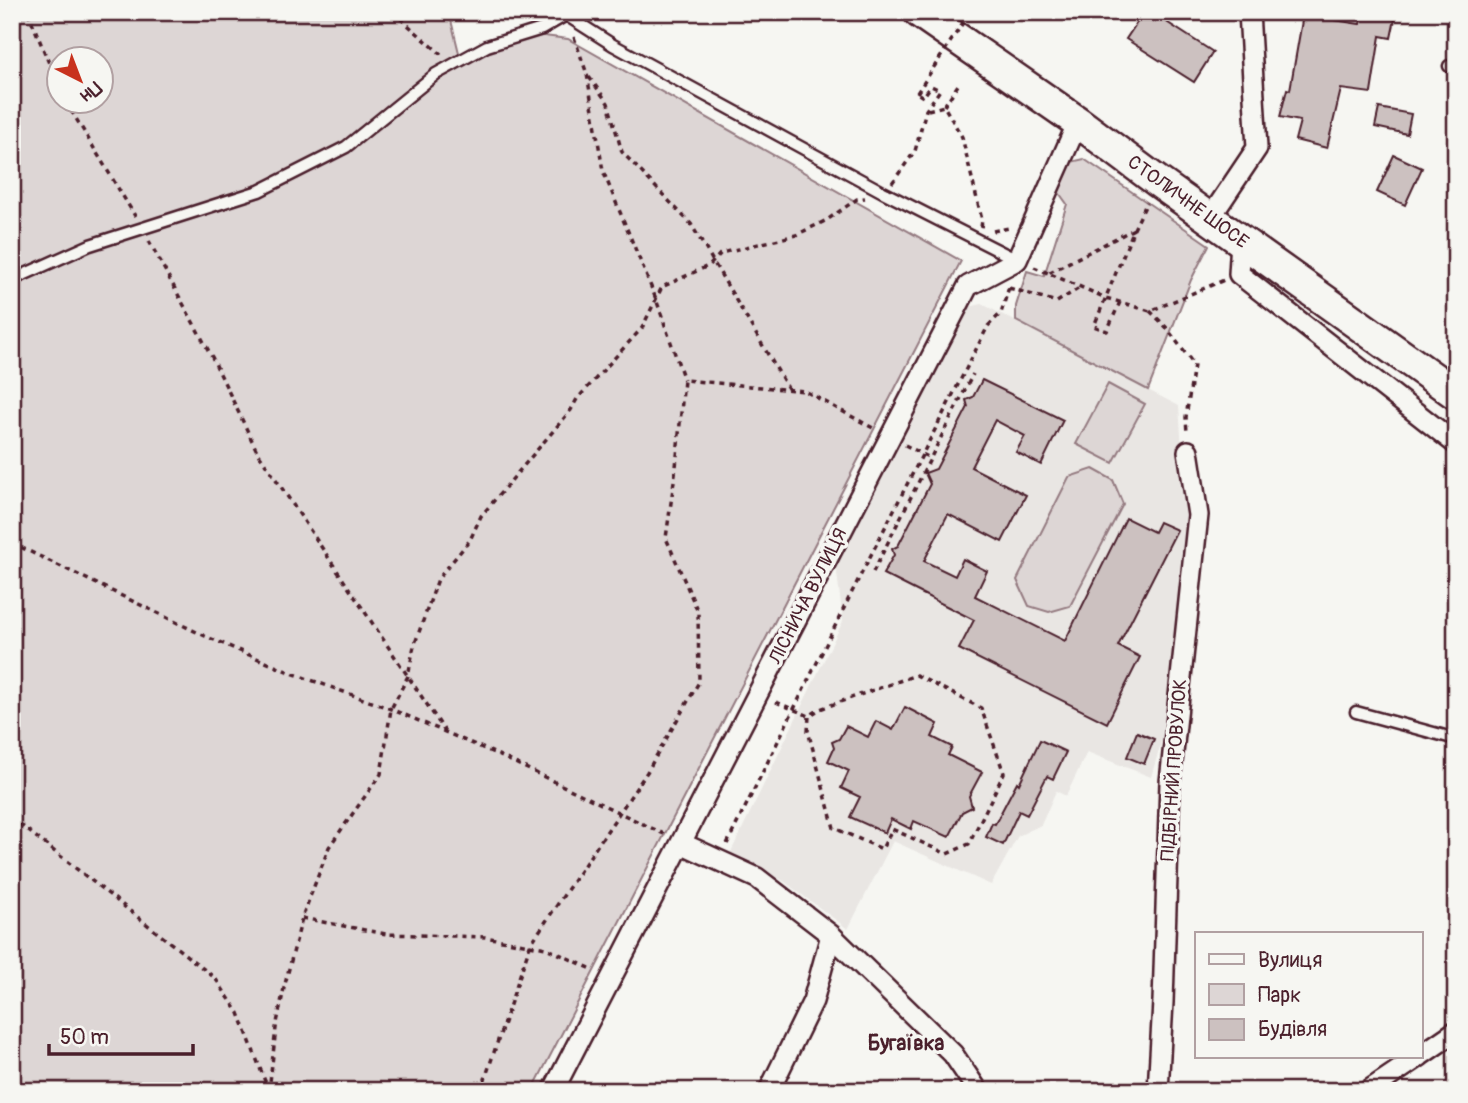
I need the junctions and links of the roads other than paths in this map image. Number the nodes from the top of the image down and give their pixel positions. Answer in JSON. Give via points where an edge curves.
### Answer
{"nodes":[{"id":1,"x":919,"y":12,"type":"edge"},
{"id":2,"x":568,"y":13,"type":"edge"},
{"id":3,"x":1251,"y":13,"type":"edge"},
{"id":4,"x":1078,"y":122,"type":"junction"},
{"id":5,"x":1210,"y":218,"type":"junction"},
{"id":6,"x":1241,"y":240,"type":"junction"},
{"id":7,"x":1017,"y":260,"type":"junction"},
{"id":8,"x":12,"y":280,"type":"edge"},
{"id":9,"x":1456,"y":394,"type":"edge"},
{"id":10,"x":1456,"y":444,"type":"edge"},
{"id":11,"x":1188,"y":451,"type":"road end"},
{"id":12,"x":1356,"y":712,"type":"dead end"},
{"id":13,"x":1456,"y":739,"type":"edge"},
{"id":14,"x":681,"y":843,"type":"junction"},
{"id":15,"x":831,"y":935,"type":"junction"},
{"id":16,"x":1456,"y":1031,"type":"edge"},
{"id":17,"x":1422,"y":1054,"type":"edge"},
{"id":18,"x":1416,"y":1058,"type":"edge"},
{"id":19,"x":553,"y":1091,"type":"edge"},
{"id":20,"x":769,"y":1091,"type":"edge"},
{"id":21,"x":978,"y":1091,"type":"edge"},
{"id":22,"x":1158,"y":1091,"type":"edge"},
{"id":23,"x":1368,"y":1091,"type":"edge"}],
"edges":[{"from":1,"to":4,"type":"main road","name":"СТОЛИЧНЕ ШОСЕ"},
{"from":2,"to":7,"type":"lane","via":[[613,45]]},
{"from":2,"to":8,"type":"lane","via":[[542,29],[487,46],[436,74],[346,148],[259,191],[90,245]]},
{"from":3,"to":5,"type":"street","via":[[1257,148]]},
{"from":4,"to":5,"type":"main road","name":"СТОЛИЧНЕ ШОСЕ"},
{"from":4,"to":7,"type":"street"},
{"from":5,"to":6,"type":"main road","name":"СТОЛИЧНЕ ШОСЕ"},
{"from":6,"to":9,"type":"main road","name":"СТОЛИЧНЕ ШОСЕ"},
{"from":6,"to":10,"type":"street","via":[[1239,274]]},
{"from":7,"to":14,"type":"street","name":"ЛІСНИЧА ВУЛИЦЯ","via":[[968,286]]},
{"from":11,"to":22,"type":"street","name":"ПІДБІРНИЙ ПРОВУЛОК","via":[[1198,515],[1170,782]]},
{"from":12,"to":13,"type":"lane"},
{"from":14,"to":15,"type":"street","via":[[757,877]]},
{"from":14,"to":19,"type":"street","name":"ЛІСНИЧА ВУЛИЦЯ"},
{"from":15,"to":20,"type":"street","via":[[814,1001]]},
{"from":15,"to":21,"type":"street","via":[[953,1054]]},
{"from":16,"to":17,"type":"street"},
{"from":18,"to":23,"type":"street"}]}
